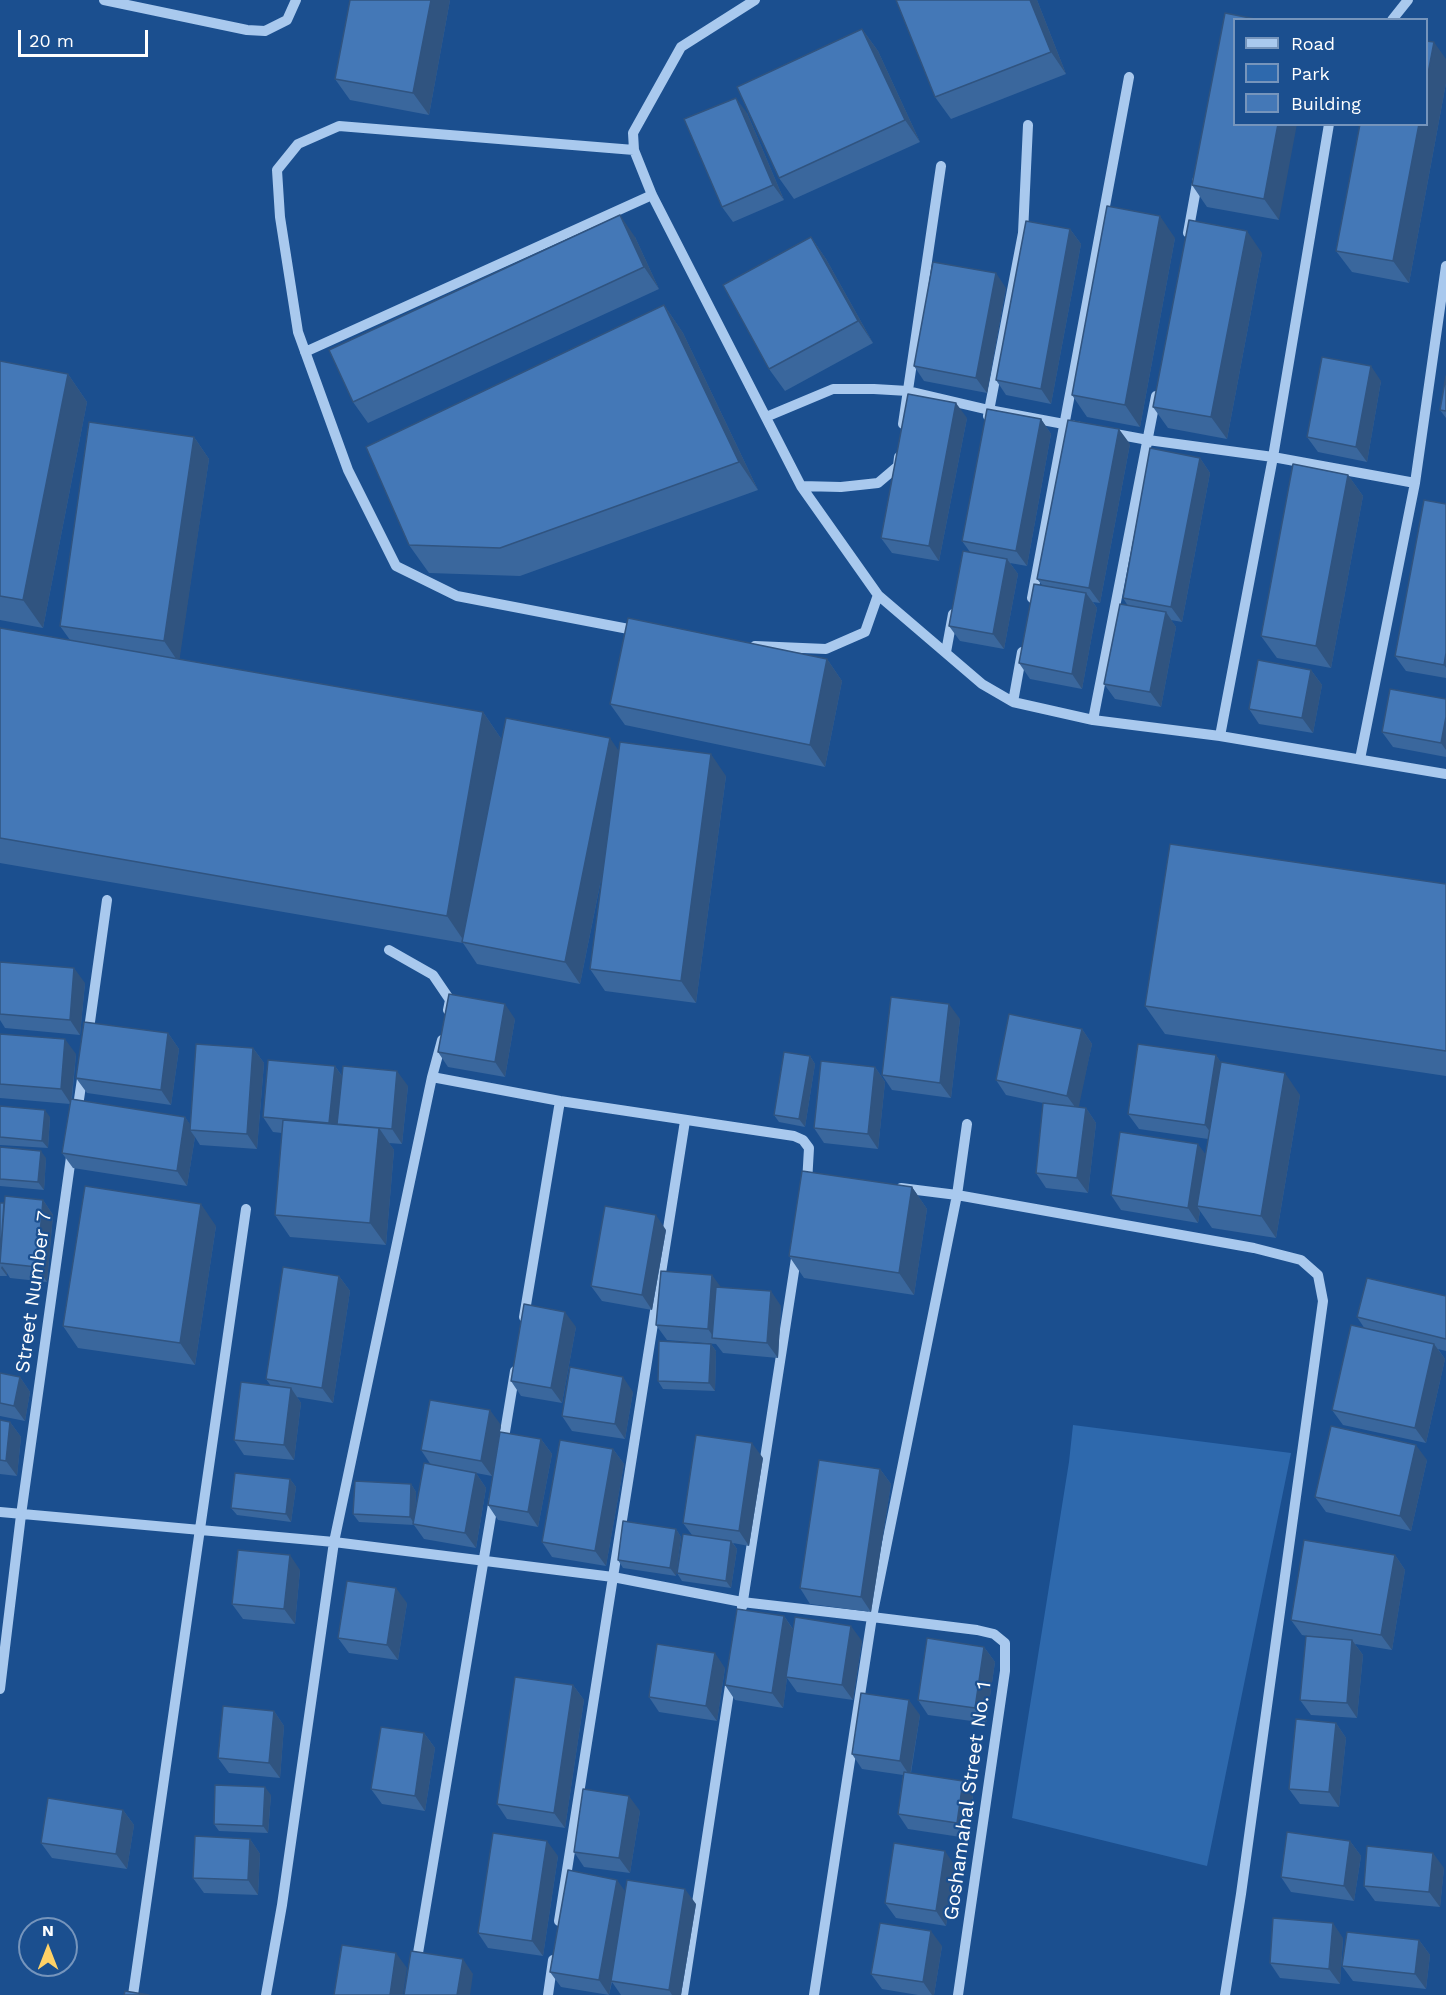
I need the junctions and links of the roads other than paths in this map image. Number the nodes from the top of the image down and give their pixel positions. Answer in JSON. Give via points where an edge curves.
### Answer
{"nodes":[{"id":1,"x":104,"y":0,"type":"edge"},
{"id":2,"x":296,"y":0,"type":"edge"},
{"id":3,"x":755,"y":0,"type":"edge"},
{"id":4,"x":1408,"y":0,"type":"edge"},
{"id":5,"x":1394,"y":18,"type":"edge"},
{"id":6,"x":1129,"y":76,"type":"dead end"},
{"id":7,"x":1028,"y":125,"type":"dead end"},
{"id":8,"x":1329,"y":126,"type":"edge"},
{"id":9,"x":634,"y":150,"type":"junction"},
{"id":10,"x":1201,"y":162,"type":"edge"},
{"id":11,"x":941,"y":166,"type":"dead end"},
{"id":12,"x":652,"y":195,"type":"junction"},
{"id":13,"x":1186,"y":242,"type":"edge"},
{"id":14,"x":1446,"y":266,"type":"edge"},
{"id":15,"x":305,"y":352,"type":"junction"},
{"id":16,"x":1159,"y":382,"type":"edge"},
{"id":17,"x":908,"y":391,"type":"junction"},
{"id":18,"x":989,"y":410,"type":"junction"},
{"id":19,"x":766,"y":417,"type":"junction"},
{"id":20,"x":1064,"y":423,"type":"junction"},
{"id":21,"x":985,"y":433,"type":"edge"},
{"id":22,"x":1148,"y":440,"type":"junction"},
{"id":23,"x":1272,"y":457,"type":"junction"},
{"id":24,"x":1415,"y":483,"type":"junction"},
{"id":25,"x":801,"y":486,"type":"junction"},
{"id":26,"x":878,"y":595,"type":"junction"},
{"id":27,"x":954,"y":606,"type":"edge"},
{"id":28,"x":1030,"y":609,"type":"edge"},
{"id":29,"x":645,"y":632,"type":"edge"},
{"id":30,"x":1024,"y":644,"type":"edge"},
{"id":31,"x":745,"y":645,"type":"edge"},
{"id":32,"x":946,"y":652,"type":"junction"},
{"id":33,"x":1013,"y":702,"type":"junction"},
{"id":34,"x":1094,"y":720,"type":"junction"},
{"id":35,"x":1221,"y":736,"type":"junction"},
{"id":36,"x":1360,"y":759,"type":"junction"},
{"id":37,"x":1446,"y":774,"type":"edge"},
{"id":38,"x":107,"y":900,"type":"dead end"},
{"id":39,"x":389,"y":950,"type":"dead end"},
{"id":40,"x":86,"y":1051,"type":"edge"},
{"id":41,"x":84,"y":1063,"type":"edge"},
{"id":42,"x":432,"y":1077,"type":"junction"},
{"id":43,"x":560,"y":1101,"type":"junction"},
{"id":44,"x":685,"y":1121,"type":"junction"},
{"id":45,"x":76,"y":1123,"type":"edge"},
{"id":46,"x":967,"y":1124,"type":"dead end"},
{"id":47,"x":74,"y":1134,"type":"edge"},
{"id":48,"x":889,"y":1187,"type":"edge"},
{"id":49,"x":807,"y":1189,"type":"edge"},
{"id":50,"x":957,"y":1195,"type":"junction"},
{"id":51,"x":246,"y":1209,"type":"dead end"},
{"id":52,"x":799,"y":1236,"type":"edge"},
{"id":53,"x":522,"y":1326,"type":"edge"},
{"id":54,"x":516,"y":1361,"type":"edge"},
{"id":55,"x":501,"y":1455,"type":"edge"},
{"id":56,"x":495,"y":1491,"type":"edge"},
{"id":57,"x":0,"y":1512,"type":"edge"},
{"id":58,"x":21,"y":1515,"type":"junction"},
{"id":59,"x":200,"y":1530,"type":"junction"},
{"id":60,"x":334,"y":1542,"type":"junction"},
{"id":61,"x":483,"y":1562,"type":"junction"},
{"id":62,"x":613,"y":1577,"type":"junction"},
{"id":63,"x":742,"y":1608,"type":"junction"},
{"id":64,"x":872,"y":1617,"type":"junction"},
{"id":65,"x":732,"y":1671,"type":"edge"},
{"id":66,"x":0,"y":1689,"type":"edge"},
{"id":67,"x":415,"y":1972,"type":"edge"},
{"id":68,"x":133,"y":1995,"type":"edge"},
{"id":69,"x":266,"y":1995,"type":"edge"},
{"id":70,"x":548,"y":1995,"type":"edge"},
{"id":71,"x":683,"y":1995,"type":"edge"},
{"id":72,"x":814,"y":1995,"type":"edge"},
{"id":73,"x":958,"y":1995,"type":"edge"},
{"id":74,"x":1226,"y":1995,"type":"edge"}],
"edges":[{"from":1,"to":2,"type":"street","via":[[265,31],[286,20]]},
{"from":3,"to":9,"type":"street","via":[[681,47],[633,133]]},
{"from":4,"to":5,"type":"street"},
{"from":6,"to":20,"type":"street"},
{"from":7,"to":18,"type":"street","via":[[1023,233]]},
{"from":8,"to":23,"type":"street"},
{"from":9,"to":12,"type":"street"},
{"from":9,"to":15,"type":"street","via":[[339,126],[298,144],[277,170],[281,228],[298,332]]},
{"from":10,"to":13,"type":"street"},
{"from":11,"to":17,"type":"street"},
{"from":12,"to":15,"type":"street"},
{"from":12,"to":19,"type":"street"},
{"from":14,"to":24,"type":"street"},
{"from":15,"to":29,"type":"street","via":[[348,470],[396,567],[456,596]]},
{"from":16,"to":22,"type":"street"},
{"from":17,"to":18,"type":"street"},
{"from":17,"to":19,"type":"street","via":[[833,389]]},
{"from":17,"to":25,"type":"street","via":[[898,466],[878,483]]},
{"from":18,"to":20,"type":"street"},
{"from":18,"to":21,"type":"street"},
{"from":19,"to":25,"type":"street"},
{"from":20,"to":22,"type":"street"},
{"from":20,"to":28,"type":"street"},
{"from":22,"to":23,"type":"street"},
{"from":22,"to":34,"type":"street"},
{"from":23,"to":24,"type":"street"},
{"from":23,"to":35,"type":"street"},
{"from":24,"to":36,"type":"street"},
{"from":25,"to":26,"type":"street"},
{"from":26,"to":31,"type":"street","via":[[864,632],[826,649]]},
{"from":26,"to":32,"type":"street"},
{"from":27,"to":32,"type":"street"},
{"from":30,"to":33,"type":"street"},
{"from":32,"to":33,"type":"street","via":[[982,684]]},
{"from":33,"to":34,"type":"street"},
{"from":34,"to":35,"type":"street"},
{"from":35,"to":36,"type":"street"},
{"from":36,"to":37,"type":"street"},
{"from":38,"to":40,"type":"street"},
{"from":39,"to":42,"type":"street","via":[[433,975],[450,1000]]},
{"from":41,"to":45,"type":"street"},
{"from":42,"to":43,"type":"street"},
{"from":42,"to":60,"type":"street"},
{"from":43,"to":44,"type":"street"},
{"from":43,"to":53,"type":"street"},
{"from":44,"to":49,"type":"street","via":[[803,1140],[809,1148],[814,1178]]},
{"from":44,"to":62,"type":"street"},
{"from":46,"to":50,"type":"street"},
{"from":47,"to":58,"type":"street","name":"Street Number 7"},
{"from":48,"to":50,"type":"street"},
{"from":50,"to":64,"type":"street"},
{"from":50,"to":74,"type":"street","via":[[1254,1248],[1301,1260],[1318,1275],[1323,1301]]},
{"from":51,"to":59,"type":"street"},
{"from":52,"to":63,"type":"street"},
{"from":54,"to":55,"type":"street"},
{"from":56,"to":61,"type":"street"},
{"from":57,"to":58,"type":"street"},
{"from":58,"to":59,"type":"street"},
{"from":58,"to":66,"type":"street","name":"Street Number 7"},
{"from":59,"to":60,"type":"street"},
{"from":59,"to":68,"type":"street"},
{"from":60,"to":61,"type":"street"},
{"from":60,"to":69,"type":"street"},
{"from":61,"to":62,"type":"street"},
{"from":61,"to":67,"type":"street"},
{"from":62,"to":63,"type":"street"},
{"from":62,"to":70,"type":"street"},
{"from":63,"to":64,"type":"street"},
{"from":64,"to":72,"type":"street"},
{"from":64,"to":73,"type":"street","name":"Goshamahal Street No. 1","via":[[977,1630],[994,1634],[1005,1643],[1005,1671]]},
{"from":65,"to":71,"type":"street"}]}
